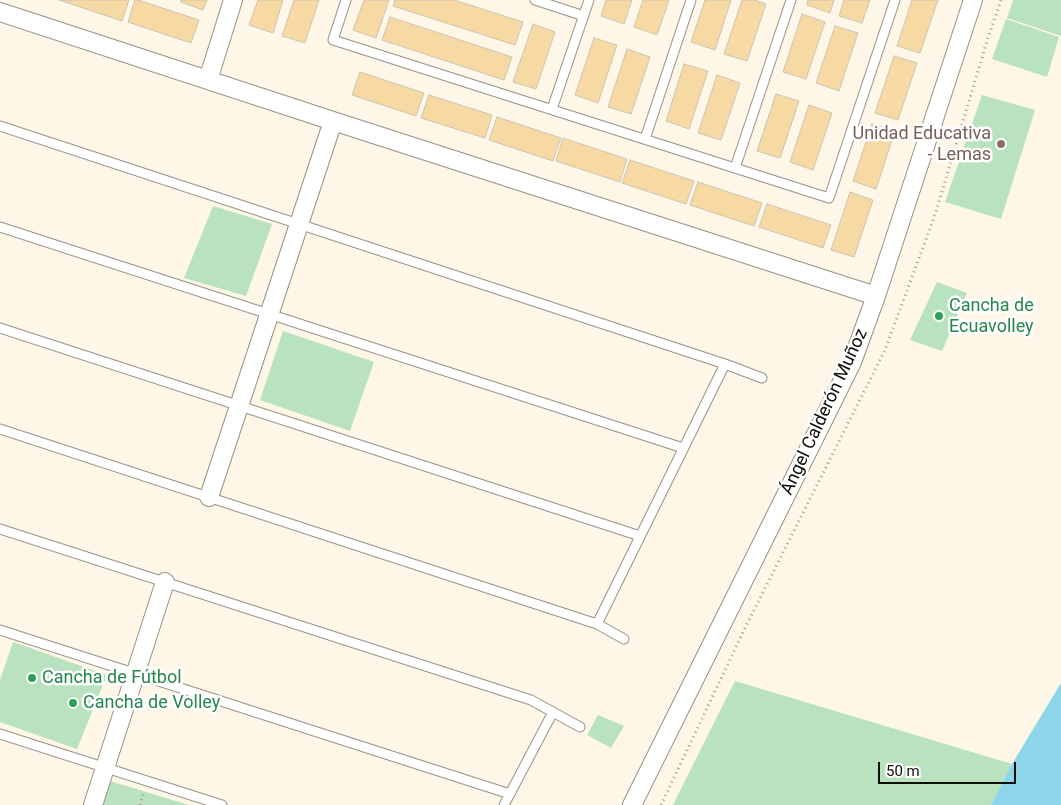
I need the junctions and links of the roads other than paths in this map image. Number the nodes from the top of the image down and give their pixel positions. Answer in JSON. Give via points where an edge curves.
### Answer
{"nodes":[{"id":1,"x":233,"y":0,"type":"edge"},
{"id":2,"x":346,"y":0,"type":"edge"},
{"id":3,"x":535,"y":0,"type":"edge"},
{"id":4,"x":589,"y":0,"type":"edge"},
{"id":5,"x":691,"y":0,"type":"edge"},
{"id":6,"x":792,"y":0,"type":"edge"},
{"id":7,"x":895,"y":0,"type":"edge"},
{"id":8,"x":973,"y":0,"type":"edge"},
{"id":9,"x":0,"y":12,"type":"edge"},
{"id":10,"x":584,"y":16,"type":"junction"},
{"id":11,"x":208,"y":80,"type":"junction"},
{"id":12,"x":552,"y":109,"type":"junction"},
{"id":13,"x":333,"y":121,"type":"junction"},
{"id":14,"x":0,"y":126,"type":"edge"},
{"id":15,"x":645,"y":139,"type":"junction"},
{"id":16,"x":735,"y":168,"type":"junction"},
{"id":17,"x":299,"y":224,"type":"junction"},
{"id":18,"x":0,"y":227,"type":"edge"},
{"id":19,"x":876,"y":296,"type":"junction"},
{"id":20,"x":269,"y":314,"type":"junction"},
{"id":21,"x":0,"y":328,"type":"edge"},
{"id":22,"x":725,"y":364,"type":"junction"},
{"id":23,"x":762,"y":378,"type":"dead end"},
{"id":24,"x":239,"y":405,"type":"junction"},
{"id":25,"x":0,"y":430,"type":"edge"},
{"id":26,"x":683,"y":448,"type":"junction"},
{"id":27,"x":209,"y":497,"type":"junction"},
{"id":28,"x":0,"y":529,"type":"edge"},
{"id":29,"x":640,"y":536,"type":"junction"},
{"id":30,"x":165,"y":582,"type":"junction"},
{"id":31,"x":598,"y":624,"type":"junction"},
{"id":32,"x":0,"y":630,"type":"edge"},
{"id":33,"x":624,"y":640,"type":"dead end"},
{"id":34,"x":135,"y":674,"type":"junction"},
{"id":35,"x":553,"y":712,"type":"junction"},
{"id":36,"x":580,"y":727,"type":"dead end"},
{"id":37,"x":0,"y":734,"type":"edge"},
{"id":38,"x":105,"y":767,"type":"junction"},
{"id":39,"x":510,"y":794,"type":"junction"},
{"id":40,"x":93,"y":805,"type":"edge"},
{"id":41,"x":222,"y":805,"type":"edge"},
{"id":42,"x":504,"y":805,"type":"edge"},
{"id":43,"x":632,"y":805,"type":"edge"}],
"edges":[{"from":1,"to":11,"type":"street"},
{"from":2,"to":12,"type":"lane","via":[[333,40]]},
{"from":3,"to":10,"type":"lane"},
{"from":4,"to":10,"type":"lane"},
{"from":5,"to":15,"type":"lane"},
{"from":6,"to":16,"type":"lane"},
{"from":7,"to":16,"type":"lane","via":[[829,198]]},
{"from":8,"to":19,"type":"street","name":"Ángel Calderón Muñoz"},
{"from":9,"to":11,"type":"street"},
{"from":10,"to":12,"type":"lane"},
{"from":11,"to":13,"type":"street"},
{"from":12,"to":15,"type":"lane"},
{"from":13,"to":17,"type":"street"},
{"from":13,"to":19,"type":"street"},
{"from":14,"to":17,"type":"lane"},
{"from":15,"to":16,"type":"lane"},
{"from":17,"to":20,"type":"street"},
{"from":17,"to":22,"type":"lane"},
{"from":18,"to":20,"type":"lane"},
{"from":19,"to":43,"type":"street","name":"Ángel Calderón Muñoz","via":[[852,362]]},
{"from":20,"to":24,"type":"street"},
{"from":20,"to":26,"type":"lane"},
{"from":21,"to":24,"type":"lane"},
{"from":22,"to":23,"type":"lane"},
{"from":22,"to":26,"type":"lane"},
{"from":24,"to":27,"type":"street"},
{"from":24,"to":29,"type":"lane"},
{"from":25,"to":27,"type":"lane"},
{"from":26,"to":29,"type":"lane"},
{"from":27,"to":31,"type":"lane"},
{"from":28,"to":30,"type":"lane"},
{"from":29,"to":31,"type":"lane"},
{"from":30,"to":34,"type":"street"},
{"from":30,"to":35,"type":"lane","via":[[530,700]]},
{"from":31,"to":33,"type":"lane"},
{"from":32,"to":34,"type":"lane"},
{"from":34,"to":38,"type":"street"},
{"from":34,"to":39,"type":"lane"},
{"from":35,"to":36,"type":"lane"},
{"from":35,"to":39,"type":"lane"},
{"from":37,"to":38,"type":"lane"},
{"from":38,"to":40,"type":"street"},
{"from":38,"to":41,"type":"lane"},
{"from":39,"to":42,"type":"lane"}]}
